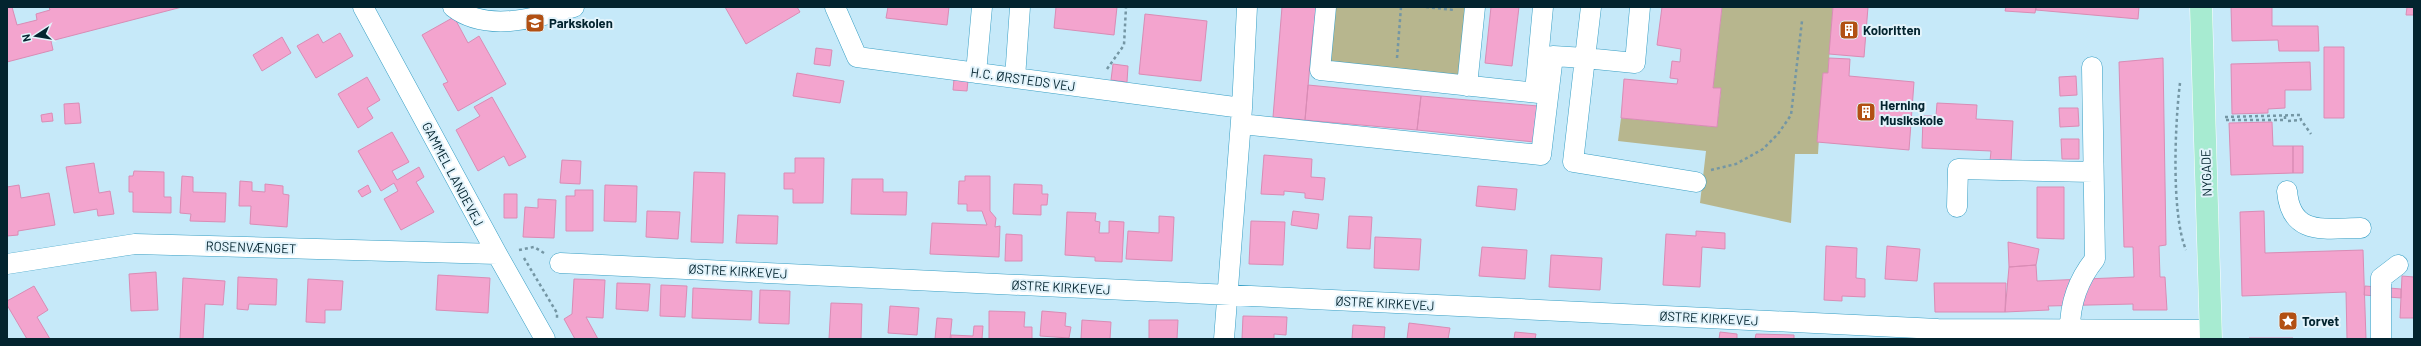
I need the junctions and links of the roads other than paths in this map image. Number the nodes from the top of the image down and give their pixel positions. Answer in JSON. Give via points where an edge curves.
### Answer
{"nodes":[{"id":1,"x":363,"y":7,"type":"edge"},
{"id":2,"x":452,"y":7,"type":"edge"},
{"id":3,"x":574,"y":7,"type":"edge"},
{"id":4,"x":835,"y":7,"type":"edge"},
{"id":5,"x":982,"y":7,"type":"edge"},
{"id":6,"x":1020,"y":7,"type":"edge"},
{"id":7,"x":1247,"y":7,"type":"edge"},
{"id":8,"x":1326,"y":7,"type":"edge"},
{"id":9,"x":1543,"y":7,"type":"edge"},
{"id":10,"x":1591,"y":7,"type":"edge"},
{"id":11,"x":1640,"y":7,"type":"edge"},
{"id":12,"x":2201,"y":7,"type":"edge"},
{"id":13,"x":1475,"y":10,"type":"edge"},
{"id":14,"x":1585,"y":58,"type":"junction"},
{"id":15,"x":2092,"y":68,"type":"dead end"},
{"id":16,"x":976,"y":73,"type":"junction"},
{"id":17,"x":1015,"y":78,"type":"junction"},
{"id":18,"x":1467,"y":86,"type":"junction"},
{"id":19,"x":1542,"y":93,"type":"junction"},
{"id":20,"x":1242,"y":116,"type":"junction"},
{"id":21,"x":2093,"y":172,"type":"junction"},
{"id":22,"x":1696,"y":182,"type":"road end"},
{"id":23,"x":2287,"y":191,"type":"dead end"},
{"id":24,"x":1957,"y":207,"type":"dead end"},
{"id":25,"x":2360,"y":228,"type":"dead end"},
{"id":26,"x":506,"y":253,"type":"junction"},
{"id":27,"x":560,"y":262,"type":"road end"},
{"id":28,"x":7,"y":264,"type":"edge"},
{"id":29,"x":2398,"y":265,"type":"dead end"},
{"id":30,"x":1228,"y":295,"type":"junction"},
{"id":31,"x":2070,"y":329,"type":"junction"},
{"id":32,"x":2211,"y":334,"type":"edge"},
{"id":33,"x":545,"y":339,"type":"edge"},
{"id":34,"x":1224,"y":339,"type":"edge"},
{"id":35,"x":2381,"y":339,"type":"edge"}],
"edges":[{"from":1,"to":26,"type":"street","name":"GAMMEL LANDEVEJ"},
{"from":2,"to":3,"type":"street","via":[[481,21],[538,18]]},
{"from":4,"to":16,"type":"street","name":"H.C. ØRSTEDS VEJ","via":[[857,57]]},
{"from":5,"to":16,"type":"street"},
{"from":6,"to":17,"type":"street"},
{"from":7,"to":20,"type":"street"},
{"from":8,"to":18,"type":"street","via":[[1320,70]]},
{"from":9,"to":19,"type":"street"},
{"from":10,"to":14,"type":"street"},
{"from":11,"to":14,"type":"street","via":[[1635,63]]},
{"from":12,"to":32,"type":"main road","name":"NYGADE"},
{"from":13,"to":18,"type":"street"},
{"from":14,"to":19,"type":"street","via":[[1553,56]]},
{"from":14,"to":22,"type":"street","via":[[1573,162]]},
{"from":15,"to":21,"type":"street"},
{"from":16,"to":17,"type":"street","name":"H.C. ØRSTEDS VEJ"},
{"from":17,"to":20,"type":"street","name":"H.C. ØRSTEDS VEJ","via":[[1103,90]]},
{"from":18,"to":19,"type":"street"},
{"from":19,"to":20,"type":"street","name":"H.C. ØRSTEDS VEJ","via":[[1540,155]]},
{"from":20,"to":30,"type":"street"},
{"from":21,"to":24,"type":"street","via":[[1958,169]]},
{"from":21,"to":31,"type":"street","via":[[2095,259],[2083,274],[2070,310]]},
{"from":23,"to":25,"type":"street","via":[[2288,204],[2293,215],[2308,226],[2315,229]]},
{"from":26,"to":28,"type":"street","name":"ROSENVÆNGET","via":[[135,244]]},
{"from":26,"to":33,"type":"street","name":"GAMMEL LANDEVEJ"},
{"from":27,"to":30,"type":"street","name":"ØSTRE KIRKEVEJ"},
{"from":29,"to":35,"type":"street","via":[[2381,278]]},
{"from":30,"to":31,"type":"street","name":"ØSTRE KIRKEVEJ","via":[[1930,328]]},
{"from":30,"to":34,"type":"street"},
{"from":31,"to":32,"type":"street","name":"ØSTRE KIRKEVEJ"}]}
